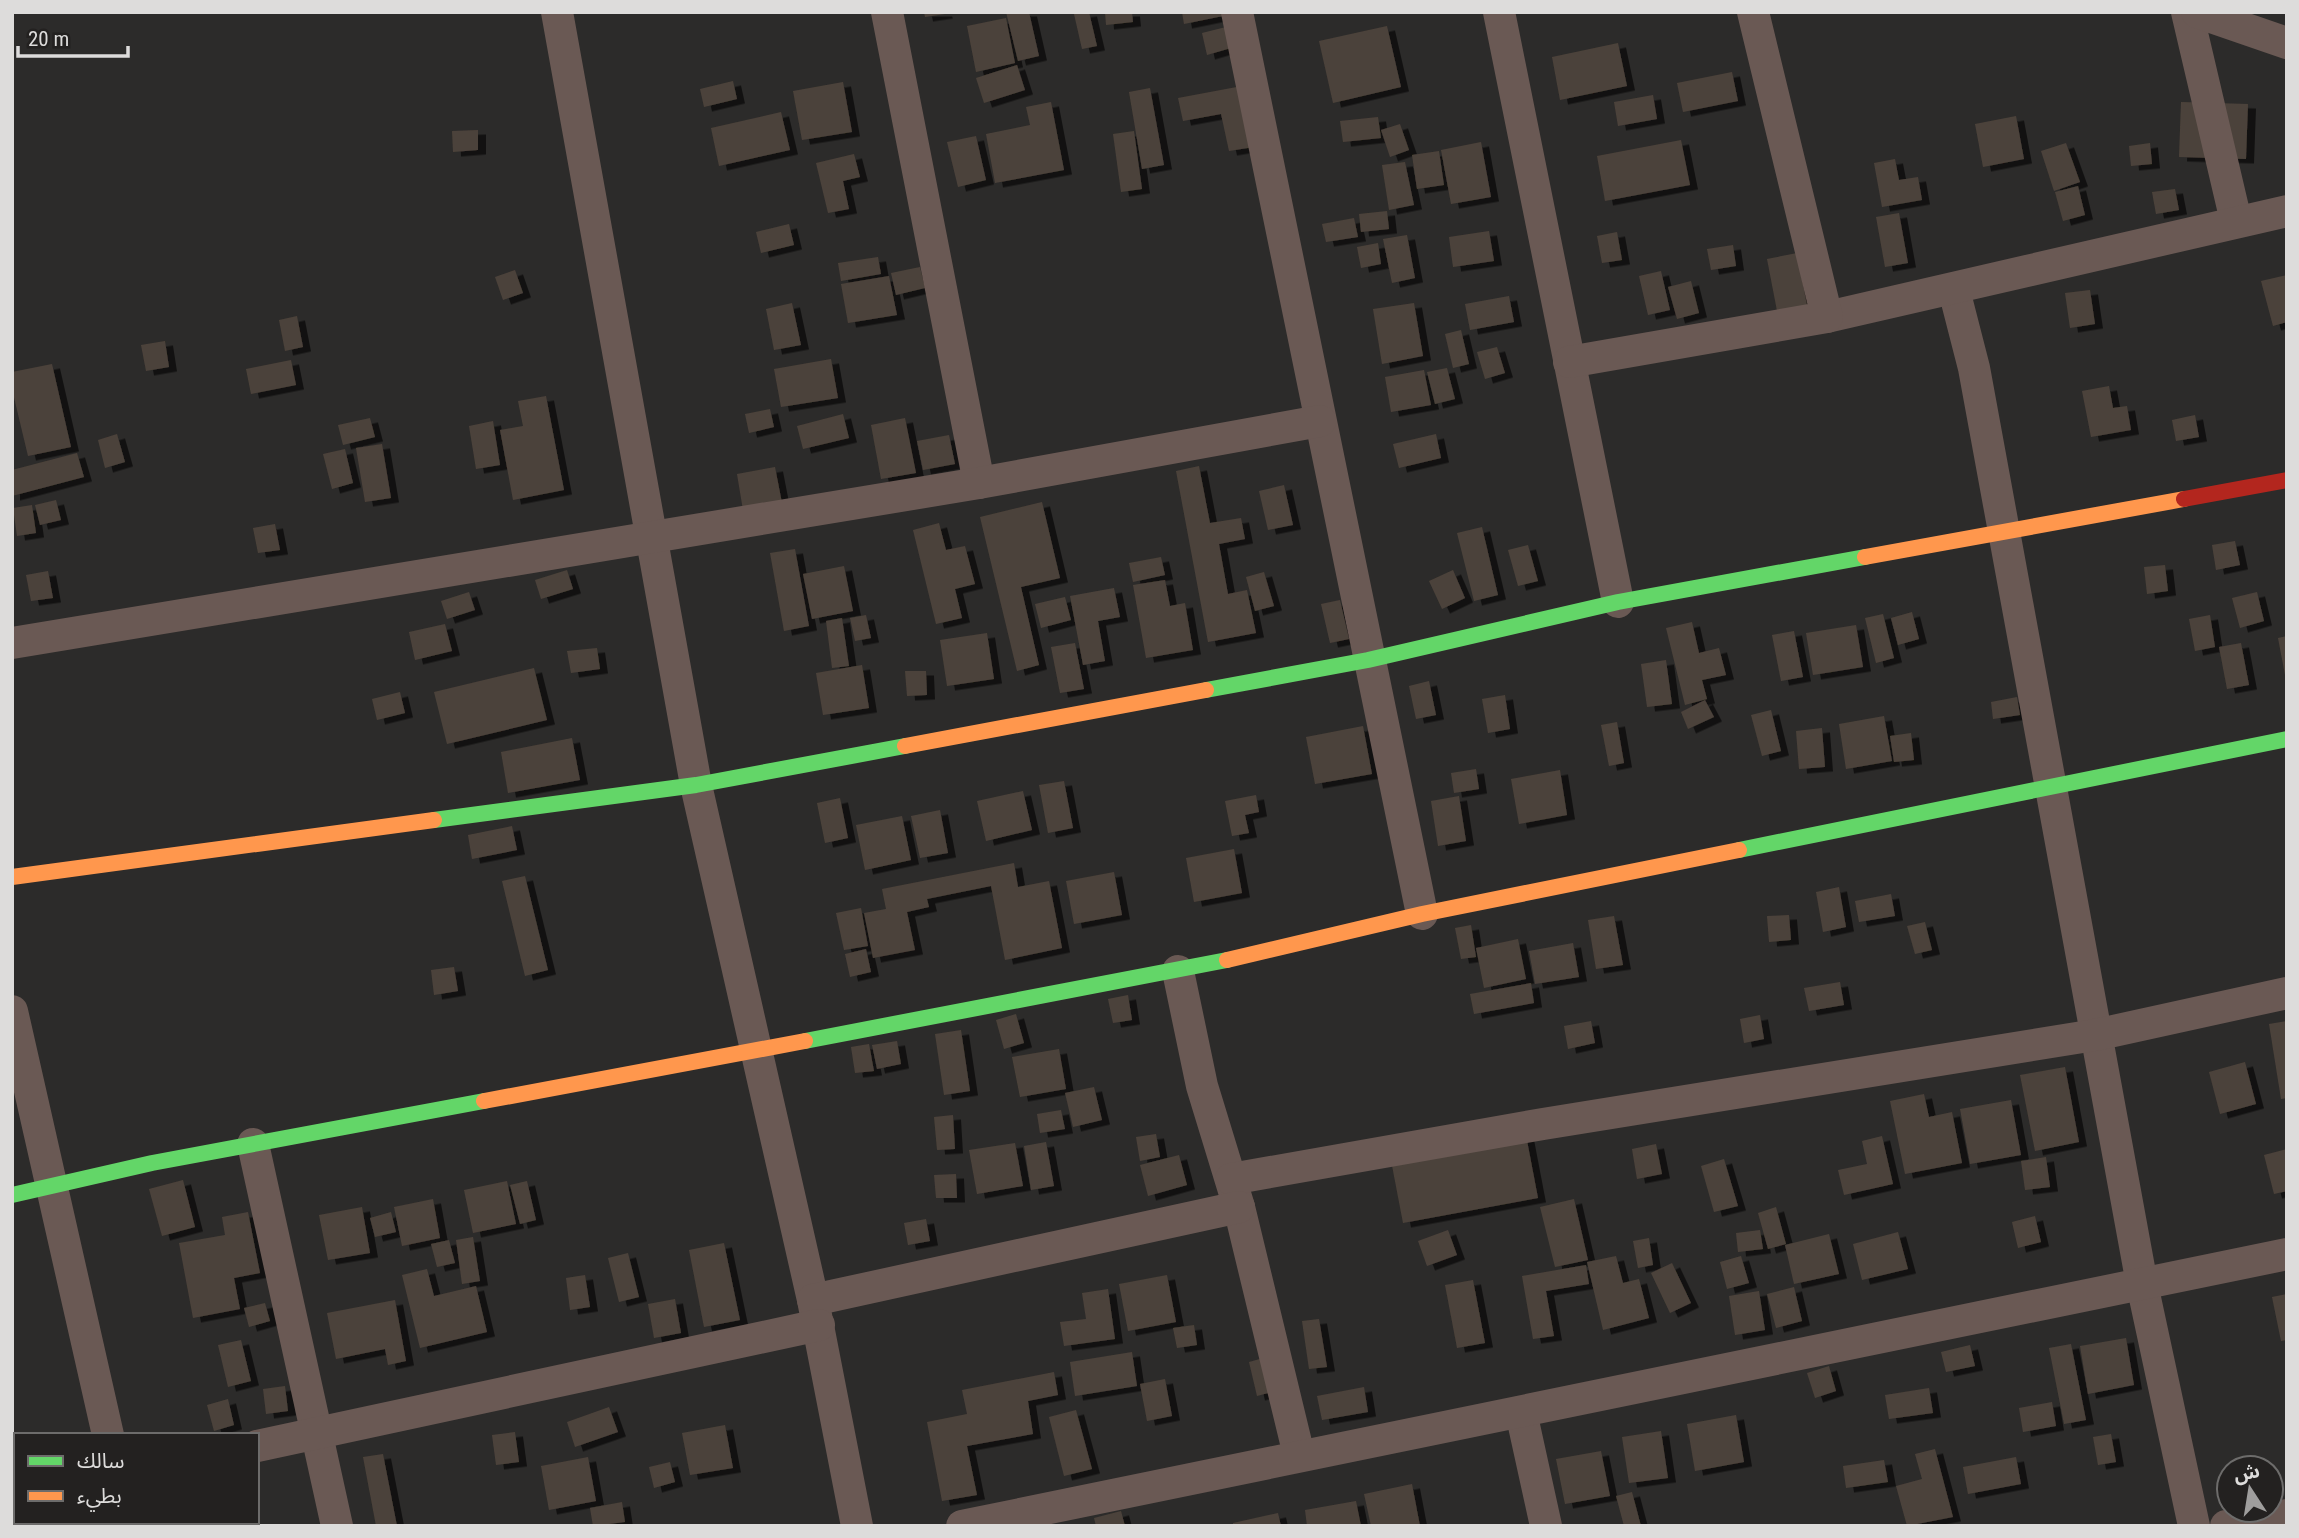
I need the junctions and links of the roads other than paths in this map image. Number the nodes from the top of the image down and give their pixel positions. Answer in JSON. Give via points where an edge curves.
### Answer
{"nodes":[{"id":1,"x":557,"y":12,"type":"edge"},
{"id":2,"x":887,"y":12,"type":"edge"},
{"id":3,"x":1237,"y":12,"type":"edge"},
{"id":4,"x":1499,"y":12,"type":"edge"},
{"id":5,"x":1753,"y":12,"type":"edge"},
{"id":6,"x":2187,"y":12,"type":"edge"},
{"id":7,"x":2197,"y":12,"type":"edge"},
{"id":8,"x":2287,"y":43,"type":"edge"},
{"id":9,"x":2287,"y":211,"type":"edge"},
{"id":10,"x":2236,"y":221,"type":"junction"},
{"id":11,"x":1954,"y":290,"type":"junction"},
{"id":12,"x":1827,"y":317,"type":"junction"},
{"id":13,"x":1569,"y":362,"type":"junction"},
{"id":14,"x":1320,"y":421,"type":"junction"},
{"id":15,"x":2287,"y":480,"type":"edge"},
{"id":16,"x":979,"y":483,"type":"junction"},
{"id":17,"x":2004,"y":530,"type":"junction"},
{"id":18,"x":651,"y":537,"type":"junction"},
{"id":19,"x":1618,"y":602,"type":"junction"},
{"id":20,"x":12,"y":643,"type":"edge"},
{"id":21,"x":1368,"y":660,"type":"junction"},
{"id":22,"x":2287,"y":739,"type":"edge"},
{"id":23,"x":696,"y":785,"type":"junction"},
{"id":24,"x":2049,"y":789,"type":"junction"},
{"id":25,"x":12,"y":877,"type":"edge"},
{"id":26,"x":1422,"y":914,"type":"junction"},
{"id":27,"x":1178,"y":971,"type":"junction"},
{"id":28,"x":2287,"y":993,"type":"edge"},
{"id":29,"x":12,"y":1011,"type":"edge"},
{"id":30,"x":2095,"y":1035,"type":"junction"},
{"id":31,"x":754,"y":1049,"type":"junction"},
{"id":32,"x":253,"y":1144,"type":"junction"},
{"id":33,"x":54,"y":1185,"type":"junction"},
{"id":34,"x":1235,"y":1193,"type":"junction"},
{"id":35,"x":12,"y":1195,"type":"edge"},
{"id":36,"x":2287,"y":1254,"type":"edge"},
{"id":37,"x":2142,"y":1284,"type":"junction"},
{"id":38,"x":816,"y":1313,"type":"junction"},
{"id":39,"x":1521,"y":1412,"type":"junction"},
{"id":40,"x":108,"y":1433,"type":"edge"},
{"id":41,"x":318,"y":1433,"type":"junction"},
{"id":42,"x":259,"y":1446,"type":"edge"},
{"id":43,"x":1299,"y":1455,"type":"junction"},
{"id":44,"x":2287,"y":1515,"type":"edge"},
{"id":45,"x":337,"y":1526,"type":"edge"},
{"id":46,"x":857,"y":1526,"type":"edge"},
{"id":47,"x":962,"y":1526,"type":"edge"},
{"id":48,"x":1546,"y":1526,"type":"edge"},
{"id":49,"x":2194,"y":1526,"type":"edge"},
{"id":50,"x":2226,"y":1526,"type":"edge"}],
"edges":[{"from":1,"to":18,"type":"street"},
{"from":2,"to":16,"type":"street"},
{"from":3,"to":14,"type":"street"},
{"from":4,"to":13,"type":"street"},
{"from":5,"to":12,"type":"street"},
{"from":6,"to":10,"type":"street"},
{"from":7,"to":8,"type":"street"},
{"from":9,"to":10,"type":"street"},
{"from":10,"to":11,"type":"street"},
{"from":11,"to":12,"type":"street"},
{"from":11,"to":17,"type":"street","via":[[1974,368]]},
{"from":12,"to":13,"type":"street"},
{"from":13,"to":19,"type":"street"},
{"from":14,"to":16,"type":"street"},
{"from":14,"to":21,"type":"street"},
{"from":15,"to":17,"type":"street"},
{"from":16,"to":18,"type":"street"},
{"from":17,"to":19,"type":"street"},
{"from":17,"to":24,"type":"street"},
{"from":18,"to":20,"type":"street"},
{"from":18,"to":23,"type":"street"},
{"from":19,"to":21,"type":"street"},
{"from":21,"to":23,"type":"street"},
{"from":21,"to":26,"type":"street"},
{"from":22,"to":24,"type":"street"},
{"from":23,"to":25,"type":"street"},
{"from":23,"to":31,"type":"street"},
{"from":24,"to":26,"type":"street"},
{"from":24,"to":30,"type":"street"},
{"from":26,"to":27,"type":"street"},
{"from":27,"to":31,"type":"street"},
{"from":27,"to":34,"type":"street","via":[[1202,1086]]},
{"from":28,"to":30,"type":"street"},
{"from":29,"to":33,"type":"street"},
{"from":30,"to":34,"type":"street","via":[[1543,1124]]},
{"from":30,"to":37,"type":"street"},
{"from":31,"to":32,"type":"street"},
{"from":31,"to":38,"type":"street"},
{"from":32,"to":33,"type":"street"},
{"from":32,"to":41,"type":"street"},
{"from":33,"to":35,"type":"street"},
{"from":33,"to":40,"type":"street"},
{"from":34,"to":38,"type":"street"},
{"from":34,"to":43,"type":"street"},
{"from":36,"to":37,"type":"street"},
{"from":37,"to":39,"type":"street"},
{"from":37,"to":49,"type":"street"},
{"from":38,"to":41,"type":"street"},
{"from":38,"to":46,"type":"street"},
{"from":39,"to":43,"type":"street"},
{"from":39,"to":48,"type":"street"},
{"from":41,"to":42,"type":"street"},
{"from":41,"to":45,"type":"street"},
{"from":43,"to":47,"type":"street"},
{"from":44,"to":50,"type":"street"}]}
